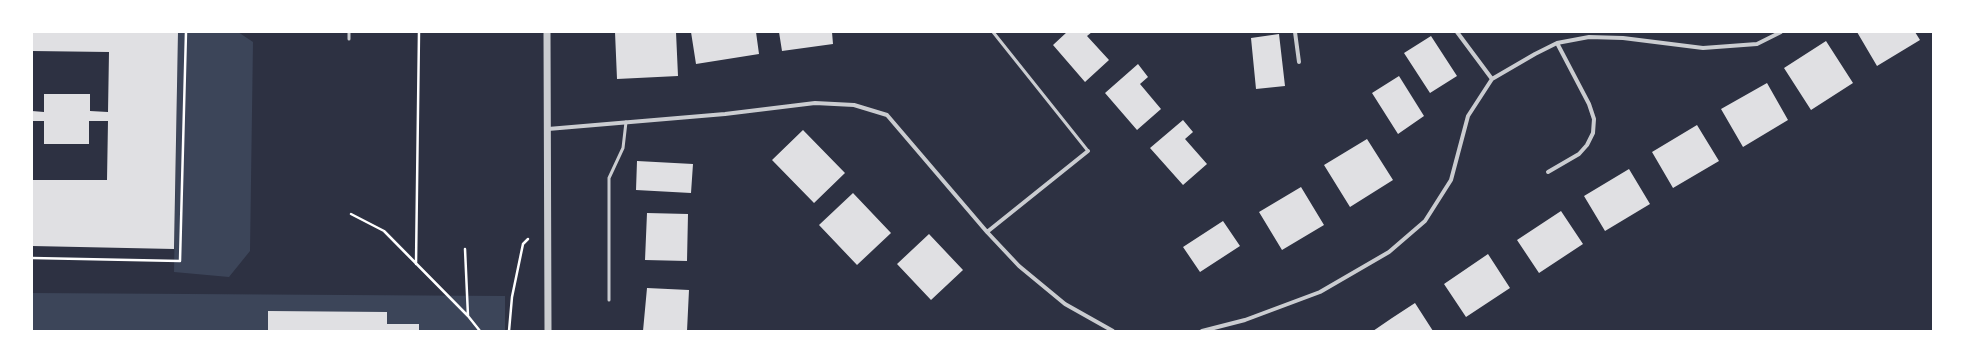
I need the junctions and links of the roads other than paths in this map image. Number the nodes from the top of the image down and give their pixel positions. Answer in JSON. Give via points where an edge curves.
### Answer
{"nodes":[{"id":1,"x":349,"y":32,"type":"edge"},
{"id":2,"x":547,"y":32,"type":"edge"},
{"id":3,"x":993,"y":32,"type":"edge"},
{"id":4,"x":1295,"y":32,"type":"edge"},
{"id":5,"x":1457,"y":32,"type":"edge"},
{"id":6,"x":1781,"y":32,"type":"edge"},
{"id":7,"x":349,"y":39,"type":"dead end"},
{"id":8,"x":1557,"y":44,"type":"junction"},
{"id":9,"x":1299,"y":62,"type":"dead end"},
{"id":10,"x":1492,"y":80,"type":"junction"},
{"id":11,"x":626,"y":122,"type":"junction"},
{"id":12,"x":548,"y":129,"type":"junction"},
{"id":13,"x":1088,"y":151,"type":"joint"},
{"id":14,"x":1548,"y":172,"type":"dead end"},
{"id":15,"x":986,"y":232,"type":"junction"},
{"id":16,"x":609,"y":300,"type":"dead end"},
{"id":17,"x":548,"y":331,"type":"edge"},
{"id":18,"x":1109,"y":331,"type":"edge"},
{"id":19,"x":1113,"y":331,"type":"edge"},
{"id":20,"x":1202,"y":331,"type":"edge"}],
"edges":[{"from":1,"to":7,"type":"lane"},
{"from":2,"to":12,"type":"street"},
{"from":3,"to":13,"type":"lane"},
{"from":4,"to":9,"type":"street"},
{"from":5,"to":10,"type":"street"},
{"from":6,"to":8,"type":"street","via":[[1757,44],[1703,48],[1623,38],[1589,37]]},
{"from":8,"to":10,"type":"street"},
{"from":8,"to":14,"type":"street","via":[[1589,104],[1594,119],[1593,133],[1588,145],[1579,154]]},
{"from":10,"to":20,"type":"street","via":[[1468,116],[1452,180],[1425,221],[1389,252],[1320,292],[1245,320]]},
{"from":11,"to":12,"type":"street"},
{"from":11,"to":15,"type":"street","via":[[815,103],[854,105],[887,115]]},
{"from":11,"to":16,"type":"lane","via":[[623,148],[609,178]]},
{"from":12,"to":17,"type":"street"},
{"from":13,"to":15,"type":"street"},
{"from":15,"to":18,"type":"street","via":[[1019,266],[1065,304]]},
{"from":18,"to":19,"type":"street"}]}
